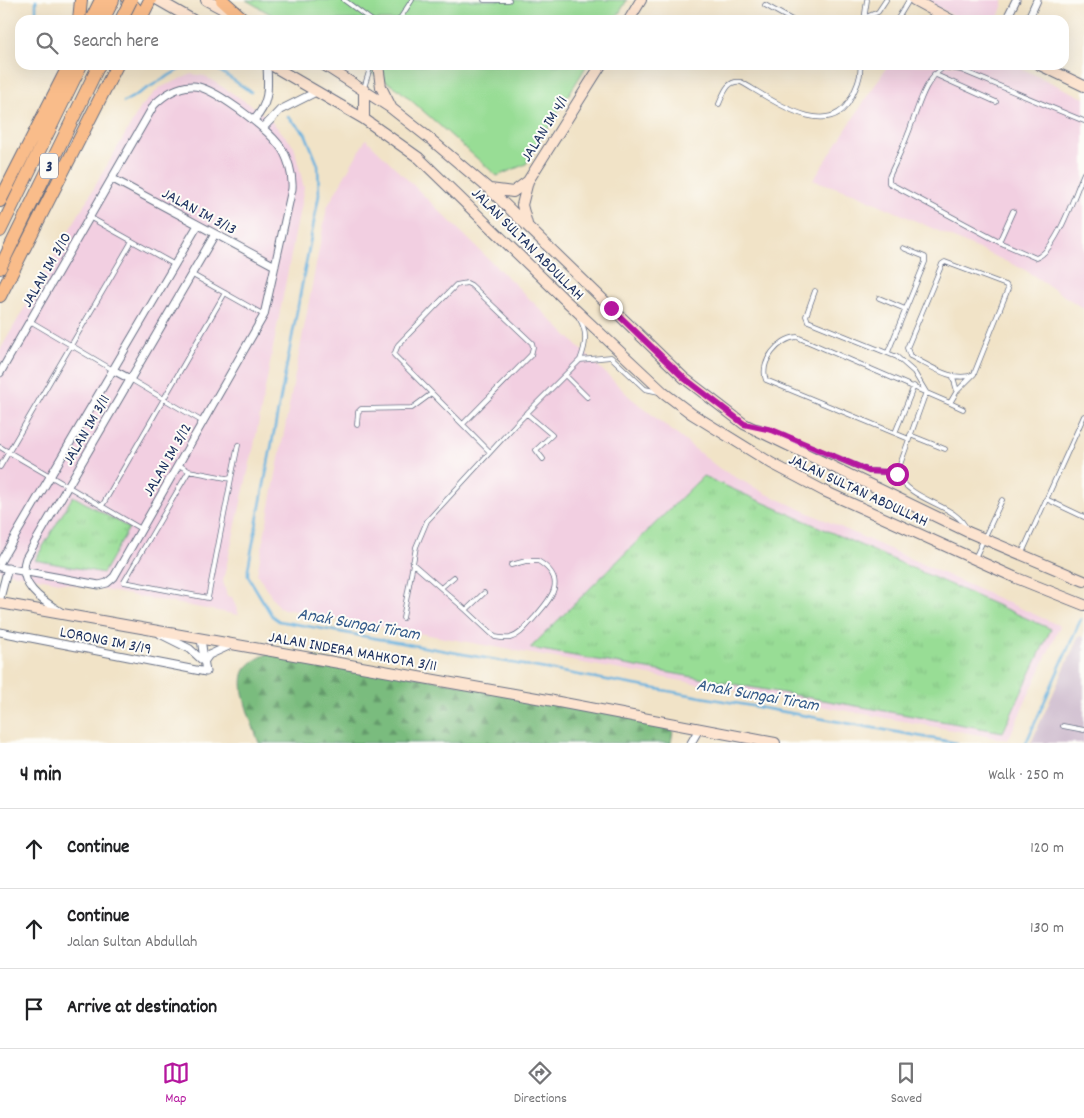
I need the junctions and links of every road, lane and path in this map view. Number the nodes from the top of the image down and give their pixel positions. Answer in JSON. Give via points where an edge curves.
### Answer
{"nodes":[{"id":1,"x":81,"y":0,"type":"edge"},
{"id":2,"x":113,"y":0,"type":"edge"},
{"id":3,"x":129,"y":0,"type":"edge"},
{"id":4,"x":150,"y":0,"type":"edge"},
{"id":5,"x":158,"y":0,"type":"edge"},
{"id":6,"x":206,"y":0,"type":"edge"},
{"id":7,"x":222,"y":0,"type":"edge"},
{"id":8,"x":344,"y":0,"type":"edge"},
{"id":9,"x":412,"y":0,"type":"edge"},
{"id":10,"x":484,"y":0,"type":"edge"},
{"id":11,"x":510,"y":0,"type":"edge"},
{"id":12,"x":641,"y":0,"type":"edge"},
{"id":13,"x":868,"y":0,"type":"edge"},
{"id":14,"x":886,"y":0,"type":"edge"},
{"id":15,"x":909,"y":0,"type":"edge"},
{"id":16,"x":914,"y":0,"type":"edge"},
{"id":17,"x":1016,"y":0,"type":"edge"},
{"id":18,"x":1037,"y":0,"type":"edge"},
{"id":19,"x":765,"y":5,"type":"dead end"},
{"id":20,"x":99,"y":10,"type":"edge"},
{"id":21,"x":80,"y":15,"type":"edge"},
{"id":22,"x":123,"y":15,"type":"edge"},
{"id":23,"x":137,"y":15,"type":"edge"},
{"id":24,"x":142,"y":15,"type":"edge"},
{"id":25,"x":184,"y":15,"type":"edge"},
{"id":26,"x":234,"y":15,"type":"edge"},
{"id":27,"x":238,"y":15,"type":"edge"},
{"id":28,"x":364,"y":15,"type":"edge"},
{"id":29,"x":402,"y":15,"type":"edge"},
{"id":30,"x":632,"y":15,"type":"edge"},
{"id":31,"x":780,"y":15,"type":"edge"},
{"id":32,"x":866,"y":15,"type":"edge"},
{"id":33,"x":872,"y":15,"type":"edge"},
{"id":34,"x":900,"y":15,"type":"edge"},
{"id":35,"x":942,"y":15,"type":"edge"},
{"id":36,"x":1008,"y":15,"type":"edge"},
{"id":37,"x":1030,"y":15,"type":"edge"},
{"id":38,"x":66,"y":70,"type":"edge"},
{"id":39,"x":79,"y":70,"type":"edge"},
{"id":40,"x":97,"y":70,"type":"edge"},
{"id":41,"x":115,"y":70,"type":"edge"},
{"id":42,"x":122,"y":70,"type":"edge"},
{"id":43,"x":267,"y":70,"type":"edge"},
{"id":44,"x":279,"y":70,"type":"edge"},
{"id":45,"x":332,"y":70,"type":"edge"},
{"id":46,"x":370,"y":70,"type":"edge"},
{"id":47,"x":379,"y":70,"type":"edge"},
{"id":48,"x":598,"y":70,"type":"edge"},
{"id":49,"x":861,"y":70,"type":"edge"},
{"id":50,"x":940,"y":70,"type":"edge"},
{"id":51,"x":960,"y":70,"type":"edge"},
{"id":52,"x":1050,"y":70,"type":"edge"},
{"id":53,"x":934,"y":74,"type":"junction"},
{"id":54,"x":1084,"y":86,"type":"edge"},
{"id":55,"x":364,"y":90,"type":"junction"},
{"id":56,"x":316,"y":92,"type":"junction"},
{"id":57,"x":102,"y":96,"type":"junction"},
{"id":58,"x":996,"y":102,"type":"dead end"},
{"id":59,"x":719,"y":104,"type":"dead end"},
{"id":60,"x":392,"y":108,"type":"junction"},
{"id":61,"x":364,"y":119,"type":"junction"},
{"id":62,"x":254,"y":120,"type":"junction"},
{"id":63,"x":1084,"y":120,"type":"edge"},
{"id":64,"x":263,"y":128,"type":"junction"},
{"id":65,"x":1084,"y":173,"type":"edge"},
{"id":66,"x":113,"y":179,"type":"junction"},
{"id":67,"x":528,"y":181,"type":"junction"},
{"id":68,"x":488,"y":188,"type":"junction"},
{"id":69,"x":0,"y":201,"type":"edge"},
{"id":70,"x":1013,"y":211,"type":"dead end"},
{"id":71,"x":90,"y":218,"type":"junction"},
{"id":72,"x":198,"y":224,"type":"junction"},
{"id":73,"x":529,"y":228,"type":"junction"},
{"id":74,"x":0,"y":231,"type":"edge"},
{"id":75,"x":215,"y":234,"type":"junction"},
{"id":76,"x":132,"y":241,"type":"junction"},
{"id":77,"x":999,"y":242,"type":"junction"},
{"id":78,"x":903,"y":248,"type":"dead end"},
{"id":79,"x":175,"y":265,"type":"junction"},
{"id":80,"x":275,"y":266,"type":"junction"},
{"id":81,"x":0,"y":268,"type":"edge"},
{"id":82,"x":191,"y":274,"type":"junction"},
{"id":83,"x":815,"y":291,"type":"dead end"},
{"id":84,"x":225,"y":293,"type":"junction"},
{"id":85,"x":0,"y":296,"type":"edge"},
{"id":86,"x":879,"y":298,"type":"dead end"},
{"id":87,"x":564,"y":299,"type":"junction"},
{"id":88,"x":905,"y":309,"type":"junction"},
{"id":89,"x":264,"y":315,"type":"junction"},
{"id":90,"x":30,"y":321,"type":"junction"},
{"id":91,"x":70,"y":345,"type":"junction"},
{"id":92,"x":888,"y":352,"type":"junction"},
{"id":93,"x":580,"y":360,"type":"junction"},
{"id":94,"x":113,"y":370,"type":"junction"},
{"id":95,"x":0,"y":373,"type":"edge"},
{"id":96,"x":974,"y":374,"type":"junction"},
{"id":97,"x":565,"y":375,"type":"junction"},
{"id":98,"x":953,"y":377,"type":"junction"},
{"id":99,"x":130,"y":380,"type":"junction"},
{"id":100,"x":914,"y":386,"type":"junction"},
{"id":101,"x":957,"y":391,"type":"junction"},
{"id":102,"x":926,"y":392,"type":"junction"},
{"id":103,"x":664,"y":393,"type":"junction"},
{"id":104,"x":431,"y":394,"type":"junction"},
{"id":105,"x":586,"y":397,"type":"dead end"},
{"id":106,"x":164,"y":399,"type":"junction"},
{"id":107,"x":950,"y":403,"type":"junction"},
{"id":108,"x":963,"y":409,"type":"dead end"},
{"id":109,"x":526,"y":412,"type":"junction"},
{"id":110,"x":1084,"y":416,"type":"edge"},
{"id":111,"x":203,"y":422,"type":"junction"},
{"id":112,"x":463,"y":424,"type":"junction"},
{"id":113,"x":744,"y":424,"type":"junction"},
{"id":114,"x":357,"y":425,"type":"dead end"},
{"id":115,"x":895,"y":433,"type":"junction"},
{"id":116,"x":910,"y":437,"type":"junction"},
{"id":117,"x":238,"y":445,"type":"dead end"},
{"id":118,"x":0,"y":447,"type":"edge"},
{"id":119,"x":945,"y":450,"type":"dead end"},
{"id":120,"x":9,"y":452,"type":"junction"},
{"id":121,"x":489,"y":452,"type":"junction"},
{"id":122,"x":542,"y":459,"type":"dead end"},
{"id":123,"x":179,"y":465,"type":"junction"},
{"id":124,"x":0,"y":467,"type":"edge"},
{"id":125,"x":898,"y":467,"type":"junction"},
{"id":126,"x":189,"y":471,"type":"junction"},
{"id":127,"x":52,"y":477,"type":"junction"},
{"id":128,"x":231,"y":479,"type":"junction"},
{"id":129,"x":68,"y":486,"type":"junction"},
{"id":130,"x":1046,"y":499,"type":"junction"},
{"id":131,"x":1002,"y":500,"type":"dead end"},
{"id":132,"x":102,"y":506,"type":"junction"},
{"id":133,"x":1084,"y":517,"type":"edge"},
{"id":134,"x":141,"y":529,"type":"junction"},
{"id":135,"x":968,"y":532,"type":"junction"},
{"id":136,"x":983,"y":539,"type":"junction"},
{"id":137,"x":1021,"y":556,"type":"junction"},
{"id":138,"x":974,"y":560,"type":"junction"},
{"id":139,"x":0,"y":562,"type":"edge"},
{"id":140,"x":412,"y":563,"type":"junction"},
{"id":141,"x":511,"y":565,"type":"dead end"},
{"id":142,"x":0,"y":567,"type":"edge"},
{"id":143,"x":8,"y":568,"type":"junction"},
{"id":144,"x":23,"y":571,"type":"junction"},
{"id":145,"x":454,"y":577,"type":"dead end"},
{"id":146,"x":1084,"y":581,"type":"edge"},
{"id":147,"x":442,"y":588,"type":"junction"},
{"id":148,"x":484,"y":593,"type":"dead end"},
{"id":149,"x":0,"y":598,"type":"edge"},
{"id":150,"x":0,"y":603,"type":"edge"},
{"id":151,"x":1084,"y":605,"type":"edge"},
{"id":152,"x":466,"y":610,"type":"junction"},
{"id":153,"x":403,"y":618,"type":"dead end"},
{"id":154,"x":81,"y":619,"type":"junction"},
{"id":155,"x":0,"y":632,"type":"edge"},
{"id":156,"x":158,"y":632,"type":"junction"},
{"id":157,"x":201,"y":639,"type":"junction"},
{"id":158,"x":233,"y":644,"type":"junction"},
{"id":159,"x":204,"y":662,"type":"junction"},
{"id":160,"x":1063,"y":726,"type":"dead end"},
{"id":161,"x":699,"y":729,"type":"junction"},
{"id":162,"x":1084,"y":730,"type":"edge"},
{"id":163,"x":691,"y":743,"type":"edge"},
{"id":164,"x":775,"y":743,"type":"edge"}],
"edges":[{"from":1,"to":21,"type":"highway"},
{"from":2,"to":20,"type":"highway"},
{"from":3,"to":22,"type":"highway","bridge":true},
{"from":3,"to":23,"type":"highway"},
{"from":4,"to":24,"type":"highway"},
{"from":5,"to":25,"type":"main road"},
{"from":6,"to":26,"type":"main road"},
{"from":7,"to":27,"type":"highway"},
{"from":8,"to":28,"type":"lane"},
{"from":9,"to":29,"type":"lane"},
{"from":10,"to":11,"type":"lane"},
{"from":12,"to":30,"type":"main road"},
{"from":13,"to":32,"type":"lane"},
{"from":14,"to":33,"type":"lane"},
{"from":15,"to":34,"type":"lane"},
{"from":16,"to":35,"type":"main road"},
{"from":17,"to":36,"type":"street"},
{"from":18,"to":37,"type":"street"},
{"from":19,"to":31,"type":"lane"},
{"from":38,"to":69,"type":"highway"},
{"from":39,"to":74,"type":"highway","number":"3"},
{"from":40,"to":81,"type":"highway","number":"3"},
{"from":41,"to":57,"type":"highway"},
{"from":42,"to":57,"type":"highway"},
{"from":43,"to":62,"type":"street","via":[[265,106]]},
{"from":44,"to":56,"type":"main road","name":"JALAN SULTAN ABDULLAH"},
{"from":45,"to":55,"type":"main road","name":"JALAN SULTAN ABDULLAH"},
{"from":46,"to":55,"type":"lane"},
{"from":47,"to":60,"type":"main road","via":[[381,87]]},
{"from":48,"to":67,"type":"main road","name":"JALAN IM 4/1"},
{"from":49,"to":59,"type":"lane","via":[[844,108],[822,119],[802,114],[741,82],[730,83]]},
{"from":50,"to":53,"type":"lane"},
{"from":51,"to":63,"type":"lane"},
{"from":52,"to":54,"type":"main road"},
{"from":53,"to":58,"type":"lane"},
{"from":53,"to":77,"type":"lane","via":[[917,105],[889,177],[890,183]]},
{"from":55,"to":60,"type":"main road","name":"JALAN SULTAN ABDULLAH"},
{"from":55,"to":61,"type":"main road"},
{"from":56,"to":61,"type":"main road","name":"JALAN SULTAN ABDULLAH"},
{"from":56,"to":64,"type":"street","via":[[280,110]]},
{"from":57,"to":85,"type":"highway"},
{"from":60,"to":68,"type":"main road","name":"JALAN SULTAN ABDULLAH"},
{"from":61,"to":87,"type":"main road","name":"JALAN SULTAN ABDULLAH","via":[[438,174]]},
{"from":62,"to":64,"type":"street","name":"JALAN IM 3/12"},
{"from":62,"to":66,"type":"street","name":"JALAN IM 3/10","via":[[205,88],[192,85],[178,88],[164,95],[154,106]]},
{"from":64,"to":80,"type":"street","name":"JALAN IM 3/12","via":[[280,146],[293,180]]},
{"from":65,"to":77,"type":"lane","via":[[1054,242],[1043,255],[1036,258]]},
{"from":66,"to":71,"type":"street","name":"JALAN IM 3/10"},
{"from":66,"to":72,"type":"street","name":"JALAN IM 3/13"},
{"from":67,"to":68,"type":"main road","name":"JALAN IM 4/1","via":[[513,192]]},
{"from":67,"to":73,"type":"main road","name":"JALAN IM 4/1","via":[[522,205]]},
{"from":68,"to":73,"type":"main road","name":"JALAN SULTAN ABDULLAH"},
{"from":70,"to":77,"type":"lane"},
{"from":71,"to":76,"type":"lane"},
{"from":71,"to":90,"type":"street","name":"JALAN IM 3/10"},
{"from":72,"to":75,"type":"street","name":"JALAN IM 3/13"},
{"from":72,"to":79,"type":"street","name":"JALAN IM 3/11"},
{"from":73,"to":113,"type":"main road","name":"JALAN SULTAN ABDULLAH","via":[[684,378]]},
{"from":75,"to":80,"type":"street","name":"JALAN IM 3/13"},
{"from":75,"to":82,"type":"street","name":"JALAN IM 3/11"},
{"from":76,"to":79,"type":"lane"},
{"from":76,"to":91,"type":"lane"},
{"from":78,"to":88,"type":"lane","via":[[925,257]]},
{"from":79,"to":94,"type":"street","name":"JALAN IM 3/11"},
{"from":80,"to":89,"type":"street","name":"JALAN IM 3/12"},
{"from":82,"to":84,"type":"lane"},
{"from":82,"to":99,"type":"street","name":"JALAN IM 3/11"},
{"from":83,"to":92,"type":"lane","via":[[806,316],[808,321]]},
{"from":84,"to":89,"type":"lane"},
{"from":84,"to":106,"type":"lane"},
{"from":86,"to":88,"type":"lane"},
{"from":87,"to":93,"type":"lane","via":[[586,333]]},
{"from":87,"to":103,"type":"main road","name":"JALAN SULTAN ABDULLAH"},
{"from":88,"to":92,"type":"lane"},
{"from":89,"to":111,"type":"street","name":"JALAN IM 3/12"},
{"from":90,"to":91,"type":"lane"},
{"from":90,"to":95,"type":"street","name":"JALAN IM 3/10"},
{"from":91,"to":94,"type":"lane"},
{"from":91,"to":120,"type":"lane"},
{"from":92,"to":102,"type":"lane","via":[[914,372]]},
{"from":93,"to":97,"type":"lane"},
{"from":93,"to":103,"type":"lane","via":[[611,357],[646,388]]},
{"from":94,"to":99,"type":"street"},
{"from":94,"to":127,"type":"street","name":"JALAN IM 3/11"},
{"from":96,"to":98,"type":"lane"},
{"from":96,"to":98,"type":"lane","via":[[1008,289],[1006,285],[945,262],[907,348],[910,356]]},
{"from":96,"to":101,"type":"lane"},
{"from":97,"to":105,"type":"lane"},
{"from":97,"to":109,"type":"lane"},
{"from":98,"to":101,"type":"lane"},
{"from":99,"to":106,"type":"lane"},
{"from":99,"to":129,"type":"street","name":"JALAN IM 3/11"},
{"from":100,"to":102,"type":"lane"},
{"from":100,"to":115,"type":"lane"},
{"from":100,"to":115,"type":"lane","via":[[796,337],[787,337],[774,347],[764,372],[766,380]]},
{"from":101,"to":107,"type":"lane"},
{"from":102,"to":107,"type":"lane"},
{"from":102,"to":116,"type":"lane"},
{"from":103,"to":138,"type":"main road","name":"JALAN SULTAN ABDULLAH","via":[[720,432],[799,478]]},
{"from":104,"to":112,"type":"lane"},
{"from":104,"to":112,"type":"lane","via":[[397,359],[395,350],[456,284],[466,283],[533,347],[530,355]]},
{"from":104,"to":114,"type":"lane","via":[[412,408],[361,409]]},
{"from":106,"to":111,"type":"lane"},
{"from":106,"to":132,"type":"lane"},
{"from":107,"to":108,"type":"lane"},
{"from":109,"to":121,"type":"lane"},
{"from":109,"to":122,"type":"lane","via":[[552,435],[536,450]]},
{"from":110,"to":130,"type":"lane"},
{"from":111,"to":123,"type":"street","name":"JALAN IM 3/12"},
{"from":112,"to":121,"type":"lane"},
{"from":113,"to":125,"type":"lane","via":[[772,430],[869,471],[887,472]]},
{"from":113,"to":135,"type":"main road","name":"JALAN SULTAN ABDULLAH"},
{"from":115,"to":116,"type":"lane"},
{"from":116,"to":119,"type":"lane"},
{"from":116,"to":125,"type":"lane"},
{"from":117,"to":128,"type":"lane"},
{"from":118,"to":120,"type":"lane"},
{"from":120,"to":124,"type":"lane"},
{"from":120,"to":127,"type":"lane"},
{"from":121,"to":140,"type":"lane","via":[[427,521]]},
{"from":123,"to":126,"type":"lane"},
{"from":123,"to":134,"type":"street","name":"JALAN IM 3/12"},
{"from":125,"to":135,"type":"lane","via":[[901,484],[964,522]]},
{"from":126,"to":128,"type":"lane"},
{"from":126,"to":128,"type":"lane","via":[[124,582],[208,598]]},
{"from":127,"to":129,"type":"lane"},
{"from":127,"to":139,"type":"street","name":"JALAN IM 3/11"},
{"from":129,"to":132,"type":"lane"},
{"from":129,"to":144,"type":"street","name":"JALAN IM 3/11","via":[[26,558]]},
{"from":130,"to":133,"type":"lane"},
{"from":130,"to":137,"type":"lane"},
{"from":131,"to":136,"type":"lane"},
{"from":132,"to":134,"type":"lane"},
{"from":134,"to":144,"type":"street","name":"JALAN IM 3/12","via":[[108,583],[99,585]]},
{"from":135,"to":136,"type":"main road","name":"JALAN SULTAN ABDULLAH"},
{"from":136,"to":137,"type":"main road","name":"JALAN SULTAN ABDULLAH"},
{"from":136,"to":138,"type":"lane"},
{"from":137,"to":146,"type":"main road","name":"JALAN SULTAN ABDULLAH"},
{"from":138,"to":151,"type":"main road","name":"JALAN SULTAN ABDULLAH"},
{"from":140,"to":147,"type":"lane"},
{"from":140,"to":153,"type":"lane"},
{"from":141,"to":152,"type":"lane","via":[[538,561],[553,574],[551,598],[520,633],[511,638],[495,637]]},
{"from":142,"to":143,"type":"street"},
{"from":143,"to":144,"type":"street"},
{"from":143,"to":149,"type":"street"},
{"from":144,"to":154,"type":"street","via":[[27,584],[40,597],[64,614]]},
{"from":145,"to":147,"type":"lane"},
{"from":147,"to":152,"type":"lane"},
{"from":148,"to":152,"type":"lane"},
{"from":150,"to":154,"type":"main road","name":"JALAN INDERA MAHKOTA 3/11"},
{"from":154,"to":156,"type":"main road","name":"JALAN INDERA MAHKOTA 3/11"},
{"from":155,"to":159,"type":"street","name":"LORONG IM 3/19","via":[[206,672]]},
{"from":156,"to":157,"type":"main road","name":"JALAN INDERA MAHKOTA 3/11"},
{"from":156,"to":159,"type":"street","via":[[190,649]]},
{"from":157,"to":158,"type":"main road","name":"JALAN INDERA MAHKOTA 3/11"},
{"from":157,"to":159,"type":"street"},
{"from":158,"to":159,"type":"street","via":[[210,655]]},
{"from":158,"to":161,"type":"main road","name":"JALAN INDERA MAHKOTA 3/11"},
{"from":160,"to":162,"type":"lane"},
{"from":161,"to":163,"type":"street"},
{"from":161,"to":164,"type":"main road","name":"JALAN INDERA MAHKOTA 3/11"}]}
